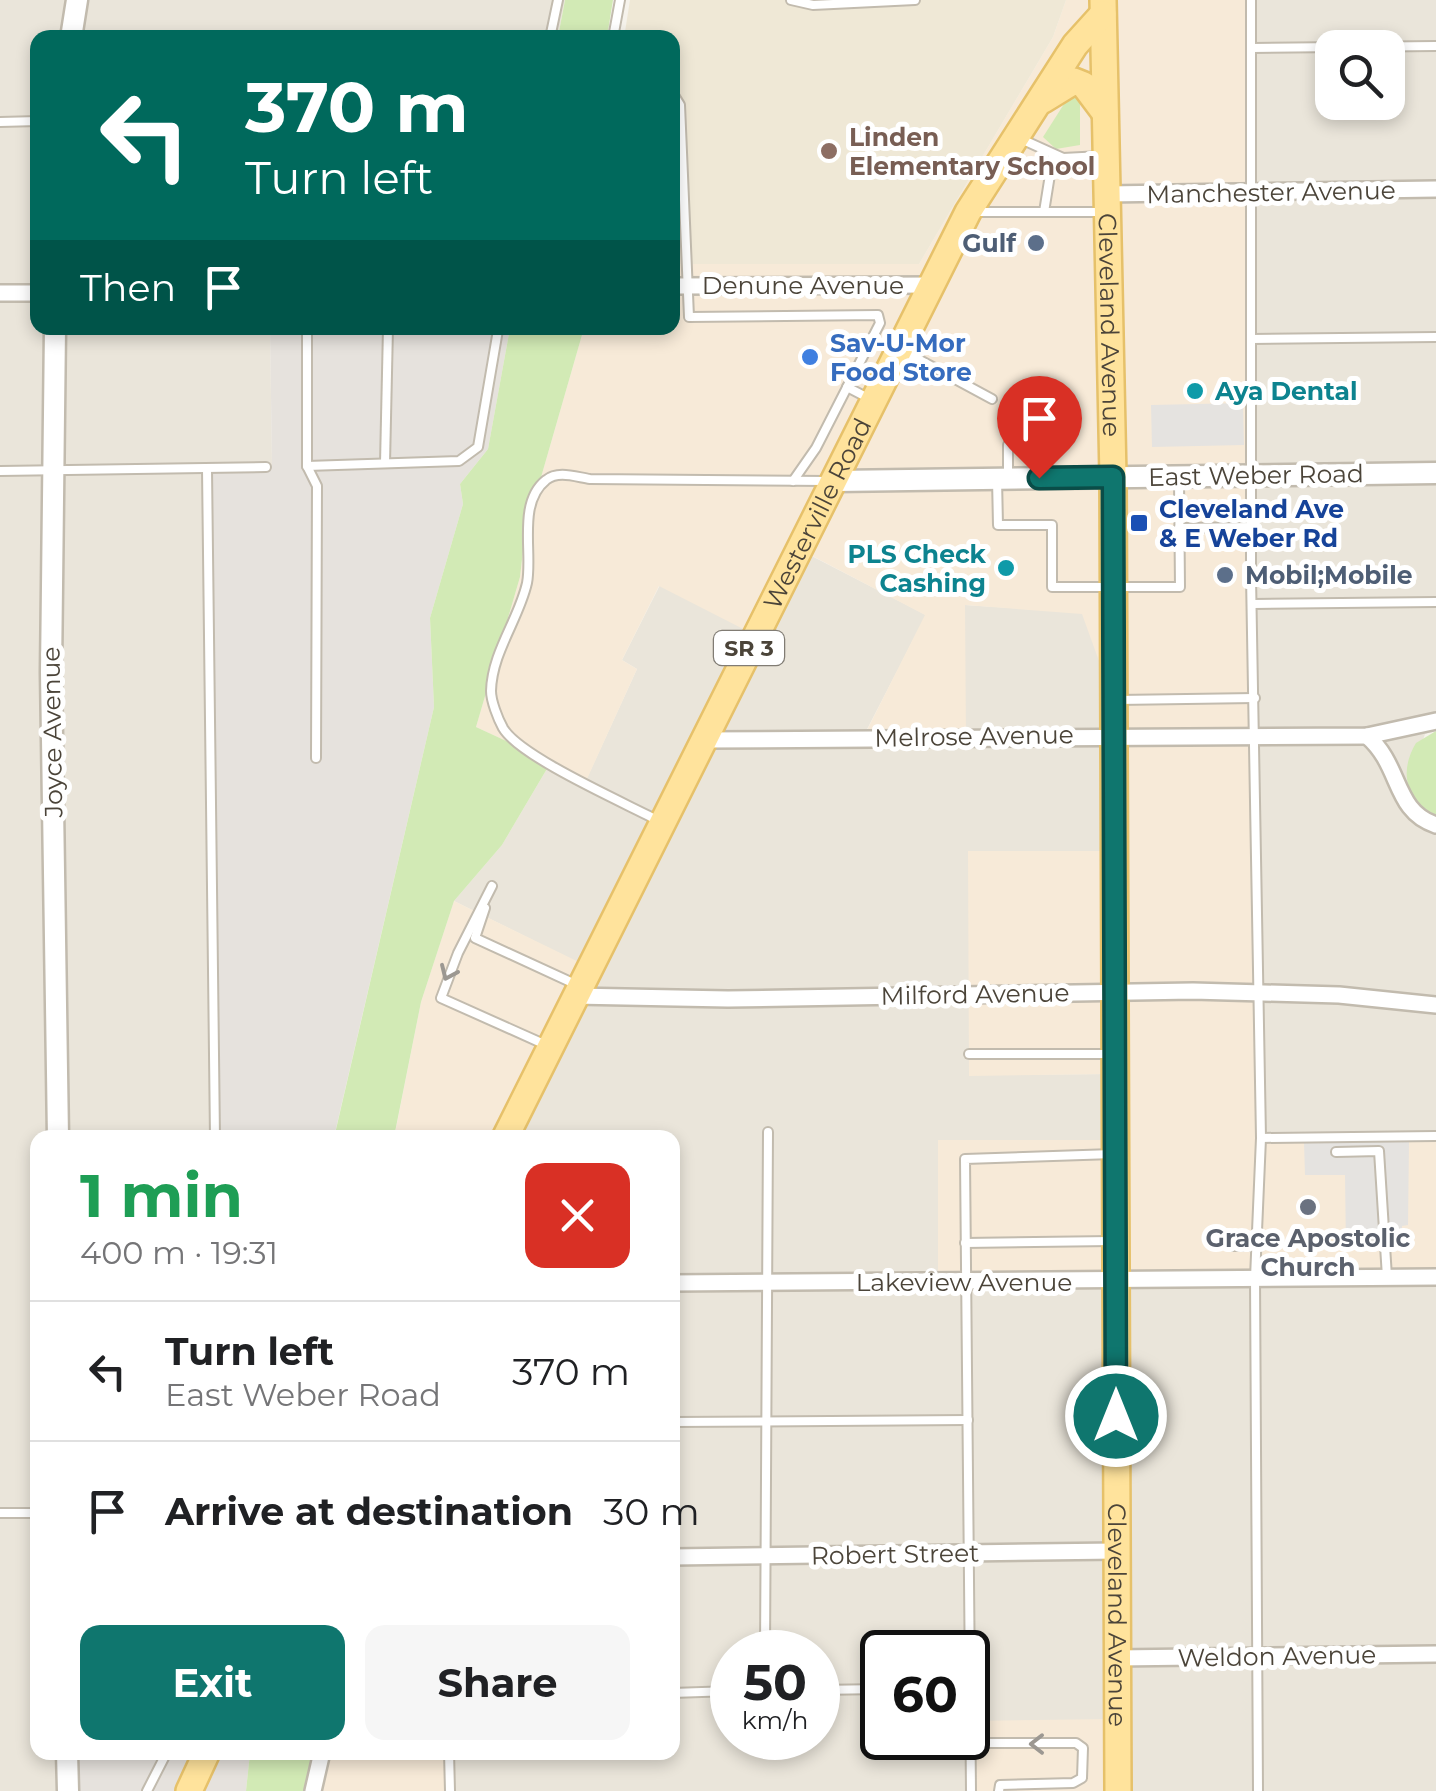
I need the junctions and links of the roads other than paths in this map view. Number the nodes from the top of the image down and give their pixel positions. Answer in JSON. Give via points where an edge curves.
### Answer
{"nodes":[{"id":1,"x":76,"y":0,"type":"edge"},
{"id":2,"x":558,"y":0,"type":"edge"},
{"id":3,"x":620,"y":0,"type":"edge"},
{"id":4,"x":791,"y":0,"type":"edge"},
{"id":5,"x":915,"y":0,"type":"edge"},
{"id":6,"x":1250,"y":0,"type":"edge"},
{"id":7,"x":1103,"y":7,"type":"edge"},
{"id":8,"x":72,"y":30,"type":"edge"},
{"id":9,"x":552,"y":30,"type":"edge"},
{"id":10,"x":614,"y":30,"type":"edge"},
{"id":11,"x":1436,"y":46,"type":"edge"},
{"id":12,"x":1252,"y":48,"type":"junction"},
{"id":13,"x":680,"y":105,"type":"edge"},
{"id":14,"x":1036,"y":106,"type":"junction"},
{"id":15,"x":1105,"y":113,"type":"junction"},
{"id":16,"x":30,"y":121,"type":"edge"},
{"id":17,"x":0,"y":122,"type":"edge"},
{"id":18,"x":1014,"y":136,"type":"junction"},
{"id":19,"x":1052,"y":156,"type":"junction"},
{"id":20,"x":1106,"y":156,"type":"junction"},
{"id":21,"x":1436,"y":190,"type":"edge"},
{"id":22,"x":1251,"y":192,"type":"junction"},
{"id":23,"x":1107,"y":202,"type":"junction"},
{"id":24,"x":968,"y":212,"type":"junction"},
{"id":25,"x":1044,"y":212,"type":"junction"},
{"id":26,"x":934,"y":285,"type":"junction"},
{"id":27,"x":680,"y":286,"type":"edge"},
{"id":28,"x":30,"y":293,"type":"edge"},
{"id":29,"x":0,"y":294,"type":"edge"},
{"id":30,"x":55,"y":335,"type":"edge"},
{"id":31,"x":307,"y":335,"type":"edge"},
{"id":32,"x":388,"y":335,"type":"edge"},
{"id":33,"x":497,"y":335,"type":"edge"},
{"id":34,"x":1436,"y":336,"type":"edge"},
{"id":35,"x":1251,"y":339,"type":"junction"},
{"id":36,"x":902,"y":350,"type":"junction"},
{"id":37,"x":847,"y":387,"type":"junction"},
{"id":38,"x":992,"y":399,"type":"dead end"},
{"id":39,"x":876,"y":402,"type":"junction"},
{"id":40,"x":1008,"y":445,"type":"dead end"},
{"id":41,"x":816,"y":448,"type":"junction"},
{"id":42,"x":385,"y":463,"type":"junction"},
{"id":43,"x":837,"y":463,"type":"junction"},
{"id":44,"x":307,"y":466,"type":"junction"},
{"id":45,"x":266,"y":468,"type":"dead end"},
{"id":46,"x":56,"y":469,"type":"junction"},
{"id":47,"x":207,"y":469,"type":"junction"},
{"id":48,"x":0,"y":471,"type":"edge"},
{"id":49,"x":1436,"y":473,"type":"edge"},
{"id":50,"x":1253,"y":475,"type":"junction"},
{"id":51,"x":1180,"y":476,"type":"junction"},
{"id":52,"x":1113,"y":477,"type":"junction"},
{"id":53,"x":1003,"y":478,"type":"junction"},
{"id":54,"x":793,"y":480,"type":"junction"},
{"id":55,"x":1252,"y":527,"type":"junction"},
{"id":56,"x":1179,"y":528,"type":"junction"},
{"id":57,"x":1113,"y":589,"type":"junction"},
{"id":58,"x":1436,"y":602,"type":"edge"},
{"id":59,"x":1253,"y":604,"type":"junction"},
{"id":60,"x":1255,"y":698,"type":"junction"},
{"id":61,"x":1114,"y":700,"type":"junction"},
{"id":62,"x":1436,"y":721,"type":"edge"},
{"id":63,"x":1256,"y":734,"type":"junction"},
{"id":64,"x":1114,"y":735,"type":"junction"},
{"id":65,"x":1367,"y":736,"type":"junction"},
{"id":66,"x":701,"y":740,"type":"junction"},
{"id":67,"x":316,"y":758,"type":"dead end"},
{"id":68,"x":661,"y":822,"type":"junction"},
{"id":69,"x":1436,"y":825,"type":"edge"},
{"id":70,"x":576,"y":991,"type":"junction"},
{"id":71,"x":1115,"y":991,"type":"junction"},
{"id":72,"x":1259,"y":992,"type":"junction"},
{"id":73,"x":1436,"y":1005,"type":"edge"},
{"id":74,"x":549,"y":1046,"type":"junction"},
{"id":75,"x":969,"y":1054,"type":"dead end"},
{"id":76,"x":1115,"y":1054,"type":"junction"},
{"id":77,"x":58,"y":1130,"type":"edge"},
{"id":78,"x":215,"y":1130,"type":"edge"},
{"id":79,"x":509,"y":1130,"type":"edge"},
{"id":80,"x":768,"y":1132,"type":"dead end"},
{"id":81,"x":1436,"y":1136,"type":"edge"},
{"id":82,"x":1262,"y":1138,"type":"junction"},
{"id":83,"x":1336,"y":1152,"type":"dead end"},
{"id":84,"x":1115,"y":1154,"type":"junction"},
{"id":85,"x":1116,"y":1241,"type":"junction"},
{"id":86,"x":965,"y":1244,"type":"junction"},
{"id":87,"x":1229,"y":1246,"type":"dead end"},
{"id":88,"x":1259,"y":1246,"type":"junction"},
{"id":89,"x":1387,"y":1277,"type":"junction"},
{"id":90,"x":1436,"y":1277,"type":"edge"},
{"id":91,"x":1255,"y":1278,"type":"junction"},
{"id":92,"x":1116,"y":1280,"type":"junction"},
{"id":93,"x":680,"y":1283,"type":"edge"},
{"id":94,"x":766,"y":1283,"type":"junction"},
{"id":95,"x":966,"y":1284,"type":"junction"},
{"id":96,"x":765,"y":1420,"type":"junction"},
{"id":97,"x":968,"y":1420,"type":"junction"},
{"id":98,"x":680,"y":1422,"type":"edge"},
{"id":99,"x":0,"y":1513,"type":"edge"},
{"id":100,"x":30,"y":1513,"type":"edge"},
{"id":101,"x":1117,"y":1551,"type":"junction"},
{"id":102,"x":970,"y":1553,"type":"junction"},
{"id":103,"x":765,"y":1556,"type":"junction"},
{"id":104,"x":680,"y":1557,"type":"edge"},
{"id":105,"x":765,"y":1630,"type":"edge"},
{"id":106,"x":970,"y":1630,"type":"edge"},
{"id":107,"x":1436,"y":1654,"type":"edge"},
{"id":108,"x":1257,"y":1656,"type":"junction"},
{"id":109,"x":1117,"y":1658,"type":"junction"},
{"id":110,"x":710,"y":1691,"type":"edge"},
{"id":111,"x":680,"y":1692,"type":"edge"},
{"id":112,"x":990,"y":1743,"type":"edge"},
{"id":113,"x":67,"y":1760,"type":"edge"},
{"id":114,"x":163,"y":1760,"type":"edge"},
{"id":115,"x":204,"y":1760,"type":"edge"},
{"id":116,"x":320,"y":1760,"type":"edge"},
{"id":117,"x":450,"y":1760,"type":"edge"},
{"id":118,"x":972,"y":1760,"type":"edge"},
{"id":119,"x":68,"y":1791,"type":"edge"},
{"id":120,"x":146,"y":1791,"type":"edge"},
{"id":121,"x":190,"y":1791,"type":"edge"},
{"id":122,"x":313,"y":1791,"type":"edge"},
{"id":123,"x":450,"y":1791,"type":"edge"},
{"id":124,"x":972,"y":1791,"type":"edge"},
{"id":125,"x":999,"y":1791,"type":"edge"},
{"id":126,"x":1118,"y":1791,"type":"edge"},
{"id":127,"x":1258,"y":1791,"type":"edge"}],
"edges":[{"from":1,"to":8,"type":"street"},
{"from":2,"to":9,"type":"lane"},
{"from":3,"to":10,"type":"lane"},
{"from":4,"to":5,"type":"lane","via":[[814,6]]},
{"from":6,"to":12,"type":"lane"},
{"from":7,"to":14,"type":"main road","name":"Westerville Road","number":"SR 3"},
{"from":7,"to":15,"type":"main road","name":"Cleveland Avenue"},
{"from":11,"to":12,"type":"lane"},
{"from":12,"to":22,"type":"lane"},
{"from":13,"to":27,"type":"lane"},
{"from":14,"to":15,"type":"main road","via":[[1074,82]]},
{"from":14,"to":18,"type":"main road","name":"Westerville Road","number":"SR 3"},
{"from":15,"to":20,"type":"main road","name":"Cleveland Avenue"},
{"from":16,"to":17,"type":"lane"},
{"from":18,"to":19,"type":"lane"},
{"from":18,"to":24,"type":"main road","name":"Westerville Road","number":"SR 3"},
{"from":19,"to":20,"type":"lane"},
{"from":19,"to":25,"type":"lane"},
{"from":20,"to":23,"type":"main road","name":"Cleveland Avenue"},
{"from":21,"to":22,"type":"street","name":"Manchester Avenue"},
{"from":22,"to":23,"type":"street","name":"Manchester Avenue"},
{"from":22,"to":35,"type":"lane"},
{"from":23,"to":25,"type":"lane"},
{"from":23,"to":52,"type":"main road","name":"Cleveland Avenue"},
{"from":24,"to":25,"type":"lane"},
{"from":24,"to":26,"type":"main road","name":"Westerville Road","number":"SR 3"},
{"from":26,"to":27,"type":"street","name":"Denune Avenue"},
{"from":26,"to":36,"type":"main road","name":"Westerville Road","number":"SR 3"},
{"from":27,"to":37,"type":"lane","via":[[689,318],[878,315],[880,323]]},
{"from":28,"to":29,"type":"street"},
{"from":30,"to":46,"type":"street","name":"Joyce Avenue"},
{"from":31,"to":44,"type":"lane"},
{"from":32,"to":42,"type":"lane"},
{"from":33,"to":42,"type":"lane","via":[[478,447],[458,461]]},
{"from":34,"to":35,"type":"lane"},
{"from":35,"to":50,"type":"lane"},
{"from":36,"to":38,"type":"lane"},
{"from":36,"to":39,"type":"main road","name":"Westerville Road","number":"SR 3"},
{"from":37,"to":39,"type":"lane"},
{"from":37,"to":41,"type":"lane"},
{"from":39,"to":43,"type":"main road","name":"Westerville Road","number":"SR 3"},
{"from":40,"to":53,"type":"lane"},
{"from":41,"to":43,"type":"lane"},
{"from":41,"to":54,"type":"lane"},
{"from":42,"to":44,"type":"lane"},
{"from":43,"to":53,"type":"street","name":"East Weber Road"},
{"from":43,"to":54,"type":"lane"},
{"from":43,"to":66,"type":"main road","name":"Westerville Road","number":"SR 3"},
{"from":44,"to":67,"type":"lane","via":[[318,486]]},
{"from":45,"to":47,"type":"lane"},
{"from":46,"to":47,"type":"lane"},
{"from":46,"to":48,"type":"lane"},
{"from":46,"to":77,"type":"street","name":"Joyce Avenue","via":[[51,672]]},
{"from":47,"to":78,"type":"lane"},
{"from":49,"to":50,"type":"street","name":"East Weber Road"},
{"from":50,"to":51,"type":"street","name":"East Weber Road"},
{"from":50,"to":55,"type":"lane"},
{"from":51,"to":52,"type":"street","name":"East Weber Road"},
{"from":51,"to":56,"type":"lane"},
{"from":52,"to":53,"type":"street","name":"East Weber Road"},
{"from":52,"to":57,"type":"main road","name":"Cleveland Avenue"},
{"from":53,"to":57,"type":"lane","via":[[998,525],[1052,526],[1052,587]]},
{"from":54,"to":68,"type":"lane","via":[[560,474],[536,494],[527,584],[507,628],[491,693],[504,730],[531,753]]},
{"from":55,"to":56,"type":"lane"},
{"from":55,"to":59,"type":"lane"},
{"from":56,"to":57,"type":"lane","via":[[1180,588]]},
{"from":57,"to":61,"type":"main road","name":"Cleveland Avenue"},
{"from":58,"to":59,"type":"lane"},
{"from":59,"to":60,"type":"lane"},
{"from":60,"to":61,"type":"lane"},
{"from":60,"to":63,"type":"lane"},
{"from":61,"to":64,"type":"main road","name":"Cleveland Avenue"},
{"from":62,"to":65,"type":"street","name":"Melrose Avenue"},
{"from":63,"to":64,"type":"street","name":"Melrose Avenue"},
{"from":63,"to":65,"type":"street","name":"Melrose Avenue"},
{"from":63,"to":72,"type":"lane"},
{"from":64,"to":66,"type":"street","name":"Melrose Avenue"},
{"from":64,"to":71,"type":"main road","name":"Cleveland Avenue"},
{"from":65,"to":69,"type":"street","via":[[1390,760],[1409,808]]},
{"from":66,"to":68,"type":"main road","name":"Westerville Road","number":"SR 3"},
{"from":68,"to":70,"type":"main road","name":"Westerville Road","number":"SR 3"},
{"from":70,"to":71,"type":"street","name":"Milford Avenue","via":[[728,999]]},
{"from":70,"to":74,"type":"main road","name":"Westerville Road","number":"SR 3"},
{"from":70,"to":74,"type":"lane","one_way":true,"via":[[476,938],[492,886],[441,998]]},
{"from":71,"to":72,"type":"street","name":"Milford Avenue"},
{"from":71,"to":76,"type":"main road","name":"Cleveland Avenue"},
{"from":72,"to":73,"type":"street","name":"Milford Avenue"},
{"from":72,"to":82,"type":"lane"},
{"from":74,"to":79,"type":"main road","name":"Westerville Road","number":"SR 3"},
{"from":75,"to":76,"type":"lane"},
{"from":76,"to":84,"type":"main road","name":"Cleveland Avenue"},
{"from":80,"to":94,"type":"lane"},
{"from":81,"to":82,"type":"lane"},
{"from":82,"to":88,"type":"lane"},
{"from":83,"to":89,"type":"lane","via":[[1379,1152]]},
{"from":84,"to":85,"type":"main road","name":"Cleveland Avenue"},
{"from":84,"to":86,"type":"lane","via":[[965,1159]]},
{"from":85,"to":86,"type":"lane"},
{"from":85,"to":92,"type":"main road","name":"Cleveland Avenue"},
{"from":86,"to":95,"type":"lane"},
{"from":87,"to":88,"type":"lane"},
{"from":88,"to":91,"type":"lane"},
{"from":89,"to":90,"type":"street","name":"Lakeview Avenue"},
{"from":89,"to":91,"type":"street","name":"Lakeview Avenue"},
{"from":91,"to":92,"type":"street","name":"Lakeview Avenue"},
{"from":91,"to":108,"type":"lane"},
{"from":92,"to":95,"type":"street","name":"Lakeview Avenue"},
{"from":92,"to":101,"type":"main road","name":"Cleveland Avenue"},
{"from":93,"to":94,"type":"street","name":"Lakeview Avenue"},
{"from":94,"to":95,"type":"street","name":"Lakeview Avenue"},
{"from":94,"to":96,"type":"lane"},
{"from":95,"to":97,"type":"lane"},
{"from":96,"to":97,"type":"lane"},
{"from":96,"to":98,"type":"lane"},
{"from":96,"to":103,"type":"lane"},
{"from":97,"to":102,"type":"lane"},
{"from":99,"to":100,"type":"lane"},
{"from":101,"to":102,"type":"street","name":"Robert Street"},
{"from":101,"to":109,"type":"main road","name":"Cleveland Avenue"},
{"from":102,"to":103,"type":"street","name":"Robert Street"},
{"from":102,"to":106,"type":"lane"},
{"from":103,"to":104,"type":"street","name":"Robert Street"},
{"from":103,"to":105,"type":"lane"},
{"from":107,"to":108,"type":"street","name":"Weldon Avenue"},
{"from":108,"to":109,"type":"street","name":"Weldon Avenue"},
{"from":108,"to":127,"type":"lane"},
{"from":109,"to":126,"type":"main road","name":"Cleveland Avenue"},
{"from":110,"to":111,"type":"lane"},
{"from":125,"to":112,"type":"lane","one_way":true,"via":[[1000,1785],[1073,1783],[1082,1778],[1083,1748]]},
{"from":113,"to":119,"type":"street"},
{"from":114,"to":120,"type":"lane"},
{"from":115,"to":121,"type":"main road"},
{"from":116,"to":122,"type":"street"},
{"from":117,"to":123,"type":"lane"},
{"from":118,"to":124,"type":"lane"}]}
